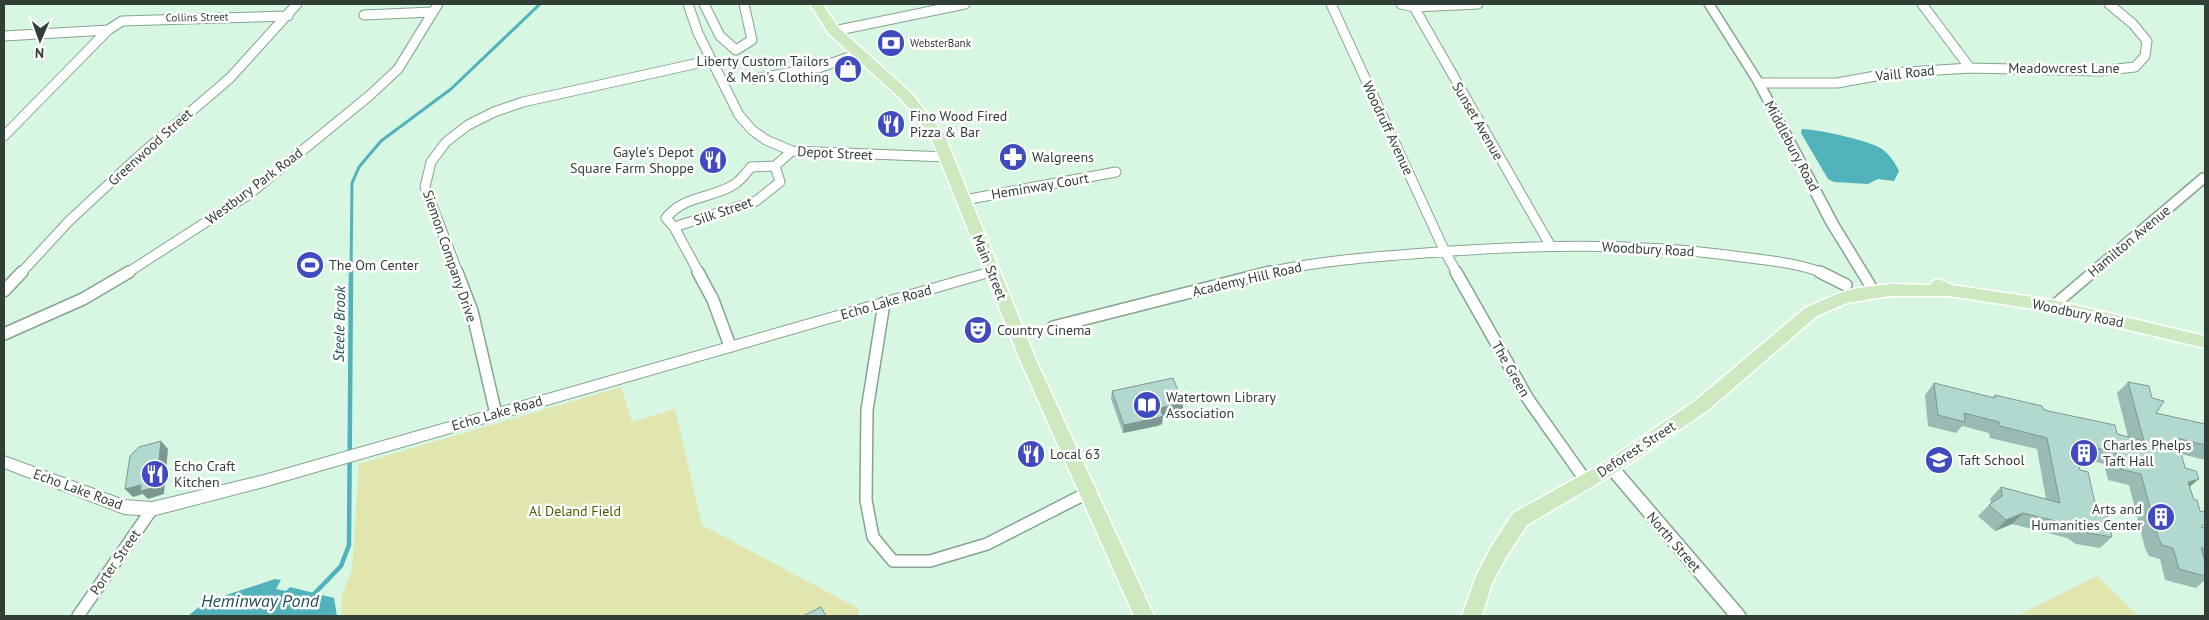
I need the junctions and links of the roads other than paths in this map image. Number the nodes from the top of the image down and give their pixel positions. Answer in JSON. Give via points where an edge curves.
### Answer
{"nodes":[{"id":1,"x":297,"y":4,"type":"edge"},
{"id":2,"x":688,"y":4,"type":"edge"},
{"id":3,"x":704,"y":4,"type":"edge"},
{"id":4,"x":744,"y":4,"type":"edge"},
{"id":5,"x":816,"y":4,"type":"edge"},
{"id":6,"x":965,"y":4,"type":"edge"},
{"id":7,"x":1331,"y":4,"type":"edge"},
{"id":8,"x":1401,"y":4,"type":"edge"},
{"id":9,"x":1478,"y":4,"type":"edge"},
{"id":10,"x":1709,"y":4,"type":"edge"},
{"id":11,"x":1922,"y":4,"type":"edge"},
{"id":12,"x":2109,"y":4,"type":"edge"},
{"id":13,"x":1414,"y":7,"type":"junction"},
{"id":14,"x":436,"y":8,"type":"edge"},
{"id":15,"x":364,"y":15,"type":"dead end"},
{"id":16,"x":288,"y":16,"type":"junction"},
{"id":17,"x":108,"y":30,"type":"junction"},
{"id":18,"x":834,"y":31,"type":"junction"},
{"id":19,"x":4,"y":36,"type":"edge"},
{"id":20,"x":736,"y":50,"type":"junction"},
{"id":21,"x":858,"y":54,"type":"junction"},
{"id":22,"x":740,"y":58,"type":"dead end"},
{"id":23,"x":712,"y":60,"type":"junction"},
{"id":24,"x":1970,"y":68,"type":"junction"},
{"id":25,"x":754,"y":79,"type":"dead end"},
{"id":26,"x":1759,"y":83,"type":"junction"},
{"id":27,"x":4,"y":136,"type":"edge"},
{"id":28,"x":792,"y":151,"type":"junction"},
{"id":29,"x":947,"y":157,"type":"junction"},
{"id":30,"x":775,"y":166,"type":"junction"},
{"id":31,"x":1116,"y":172,"type":"dead end"},
{"id":32,"x":2205,"y":177,"type":"edge"},
{"id":33,"x":964,"y":200,"type":"junction"},
{"id":34,"x":674,"y":227,"type":"junction"},
{"id":35,"x":1550,"y":245,"type":"junction"},
{"id":36,"x":1445,"y":252,"type":"junction"},
{"id":37,"x":991,"y":272,"type":"junction"},
{"id":38,"x":1846,"y":285,"type":"junction"},
{"id":39,"x":1870,"y":286,"type":"junction"},
{"id":40,"x":4,"y":291,"type":"edge"},
{"id":41,"x":1830,"y":301,"type":"junction"},
{"id":42,"x":884,"y":302,"type":"junction"},
{"id":43,"x":2052,"y":306,"type":"junction"},
{"id":44,"x":1053,"y":327,"type":"dead end"},
{"id":45,"x":4,"y":334,"type":"edge"},
{"id":46,"x":2205,"y":342,"type":"edge"},
{"id":47,"x":730,"y":346,"type":"junction"},
{"id":48,"x":496,"y":414,"type":"junction"},
{"id":49,"x":4,"y":462,"type":"edge"},
{"id":50,"x":1611,"y":466,"type":"junction"},
{"id":51,"x":1586,"y":481,"type":"junction"},
{"id":52,"x":1087,"y":493,"type":"junction"},
{"id":53,"x":152,"y":508,"type":"junction"},
{"id":54,"x":78,"y":616,"type":"edge"},
{"id":55,"x":1144,"y":616,"type":"edge"},
{"id":56,"x":1472,"y":616,"type":"edge"},
{"id":57,"x":1738,"y":616,"type":"edge"}],
"edges":[{"from":1,"to":16,"type":"street","name":"Greenwood Street"},
{"from":2,"to":23,"type":"street","name":"Depot Street"},
{"from":3,"to":20,"type":"street","via":[[720,38]]},
{"from":4,"to":20,"type":"street","via":[[752,40]]},
{"from":5,"to":18,"type":"main road","name":"Main Street"},
{"from":6,"to":18,"type":"street"},
{"from":7,"to":36,"type":"street","name":"Woodruff Avenue"},
{"from":8,"to":13,"type":"street"},
{"from":9,"to":13,"type":"street"},
{"from":10,"to":26,"type":"street","name":"Middlebury Road"},
{"from":11,"to":24,"type":"street"},
{"from":12,"to":24,"type":"street","name":"Meadowcrest Lane","via":[[2133,24],[2146,41],[2145,56],[2136,67],[2098,71]]},
{"from":13,"to":35,"type":"street","name":"Sunset Avenue"},
{"from":14,"to":15,"type":"street"},
{"from":14,"to":45,"type":"street","name":"Westbury Park Road","via":[[398,69],[248,195],[153,258],[83,299]]},
{"from":16,"to":17,"type":"street","name":"Collins Street","via":[[139,19],[122,21]]},
{"from":16,"to":40,"type":"street","name":"Greenwood Street","via":[[230,78],[138,156]]},
{"from":17,"to":19,"type":"street"},
{"from":17,"to":27,"type":"street"},
{"from":18,"to":21,"type":"main road","name":"Main Street"},
{"from":20,"to":22,"type":"street"},
{"from":21,"to":25,"type":"street","via":[[821,67]]},
{"from":21,"to":29,"type":"main road","name":"Main Street","via":[[906,96],[928,121]]},
{"from":23,"to":28,"type":"street","name":"Depot Street","via":[[739,115],[752,130],[772,144]]},
{"from":23,"to":48,"type":"street","name":"Siemon Company Drive","via":[[529,99],[480,118],[438,151],[426,174],[425,187],[472,312]]},
{"from":24,"to":26,"type":"street","name":"Vaill Road","via":[[1892,73],[1837,83]]},
{"from":26,"to":39,"type":"street","name":"Middlebury Road","via":[[1832,223]]},
{"from":28,"to":29,"type":"street","name":"Depot Street"},
{"from":28,"to":30,"type":"street"},
{"from":29,"to":33,"type":"main road","name":"Main Street"},
{"from":30,"to":34,"type":"street","name":"Silk Street","via":[[780,182],[756,201]]},
{"from":30,"to":34,"type":"street","name":"Silk Street","via":[[752,167],[734,184],[686,201],[671,210],[666,218]]},
{"from":31,"to":33,"type":"street","name":"Heminway Court"},
{"from":32,"to":43,"type":"street","name":"Hamilton Avenue"},
{"from":33,"to":37,"type":"main road","name":"Main Street"},
{"from":34,"to":47,"type":"street","name":"Silk Street","via":[[713,300]]},
{"from":35,"to":36,"type":"street","name":"Woodbury Road"},
{"from":35,"to":38,"type":"street","name":"Woodbury Road","via":[[1675,249],[1782,263],[1826,274]]},
{"from":36,"to":44,"type":"street","name":"Academy Hill Road","via":[[1315,263]]},
{"from":36,"to":51,"type":"street","name":"The Green","via":[[1528,399]]},
{"from":37,"to":42,"type":"main road","name":"Echo Lake Road"},
{"from":37,"to":52,"type":"main road","name":"Main Street"},
{"from":38,"to":39,"type":"main road","name":"Woodbury Road"},
{"from":38,"to":41,"type":"main road","via":[[1831,293]]},
{"from":39,"to":41,"type":"main road","name":"Woodbury Road"},
{"from":39,"to":43,"type":"main road","name":"Woodbury Road","via":[[1949,290]]},
{"from":41,"to":50,"type":"main road","name":"Deforest Street","via":[[1811,312],[1701,406]]},
{"from":42,"to":47,"type":"main road","name":"Echo Lake Road"},
{"from":42,"to":52,"type":"street","via":[[867,410],[866,500],[873,537],[893,561],[930,562],[987,544]]},
{"from":43,"to":46,"type":"main road","name":"Woodbury Road"},
{"from":47,"to":48,"type":"main road","name":"Echo Lake Road"},
{"from":48,"to":53,"type":"main road","name":"Echo Lake Road","via":[[264,481]]},
{"from":49,"to":53,"type":"main road","name":"Echo Lake Road","via":[[124,507]]},
{"from":50,"to":51,"type":"main road","name":"Deforest Street"},
{"from":50,"to":57,"type":"street","name":"North Street"},
{"from":51,"to":56,"type":"main road","name":"Deforest Street","via":[[1520,519],[1483,582]]},
{"from":52,"to":55,"type":"main road","name":"Main Street"},
{"from":53,"to":54,"type":"street","name":"Porter Street"}]}
